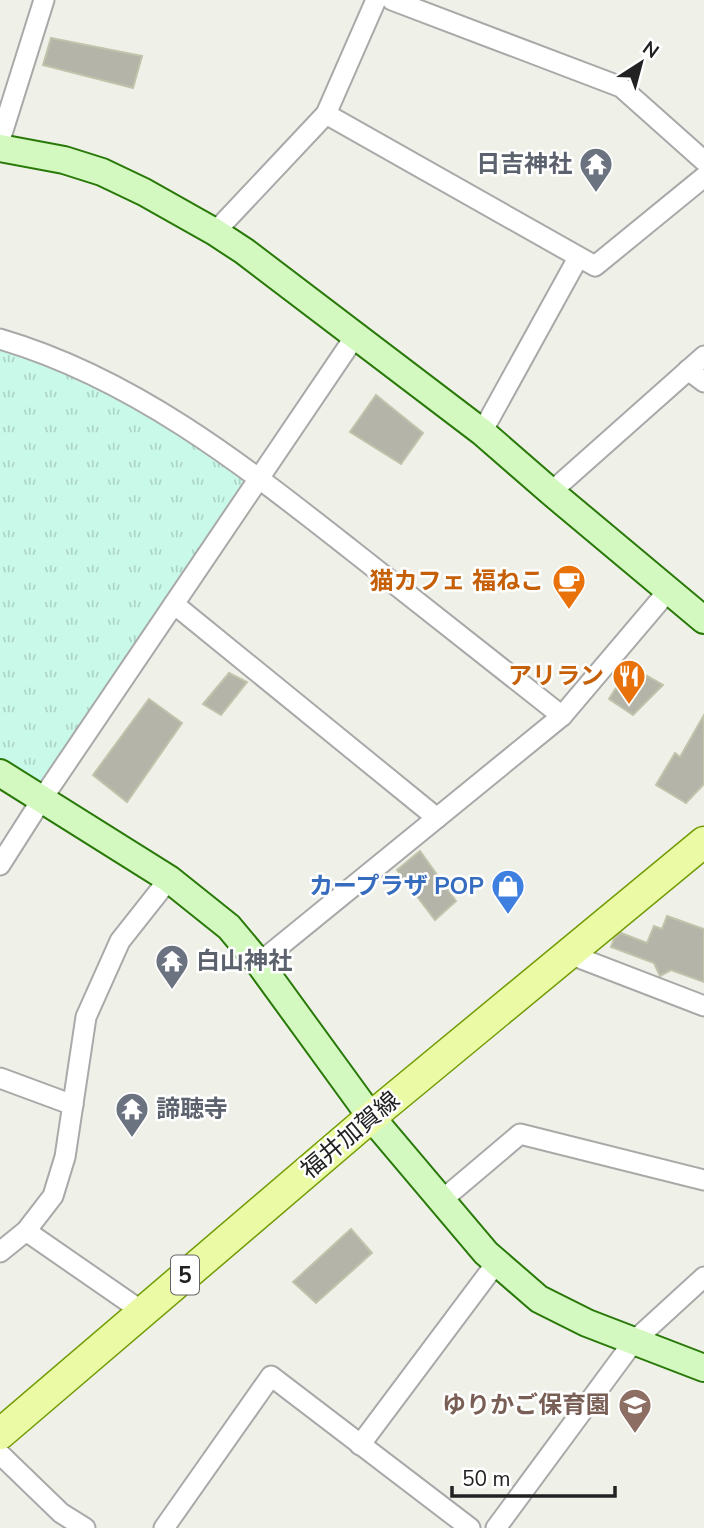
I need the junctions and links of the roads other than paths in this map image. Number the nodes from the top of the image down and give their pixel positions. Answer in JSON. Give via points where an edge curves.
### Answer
{"nodes":[{"id":1,"x":44,"y":0,"type":"edge"},
{"id":2,"x":376,"y":0,"type":"edge"},
{"id":3,"x":392,"y":0,"type":"edge"},
{"id":4,"x":326,"y":114,"type":"junction"},
{"id":5,"x":0,"y":140,"type":"edge"},
{"id":6,"x":0,"y":148,"type":"edge"},
{"id":7,"x":704,"y":161,"type":"edge"},
{"id":8,"x":704,"y":177,"type":"edge"},
{"id":9,"x":215,"y":232,"type":"junction"},
{"id":10,"x":578,"y":258,"type":"junction"},
{"id":11,"x":356,"y":335,"type":"junction"},
{"id":12,"x":0,"y":340,"type":"edge"},
{"id":13,"x":704,"y":356,"type":"edge"},
{"id":14,"x":696,"y":376,"type":"edge"},
{"id":15,"x":482,"y":432,"type":"junction"},
{"id":16,"x":259,"y":478,"type":"junction"},
{"id":17,"x":551,"y":492,"type":"junction"},
{"id":18,"x":668,"y":591,"type":"junction"},
{"id":19,"x":174,"y":604,"type":"junction"},
{"id":20,"x":704,"y":620,"type":"edge"},
{"id":21,"x":562,"y":716,"type":"junction"},
{"id":22,"x":0,"y":773,"type":"edge"},
{"id":23,"x":42,"y":799,"type":"junction"},
{"id":24,"x":437,"y":818,"type":"junction"},
{"id":25,"x":704,"y":842,"type":"edge"},
{"id":26,"x":0,"y":865,"type":"edge"},
{"id":27,"x":169,"y":879,"type":"junction"},
{"id":28,"x":569,"y":954,"type":"junction"},
{"id":29,"x":259,"y":963,"type":"junction"},
{"id":30,"x":704,"y":1006,"type":"edge"},
{"id":31,"x":0,"y":1078,"type":"edge"},
{"id":32,"x":73,"y":1105,"type":"junction"},
{"id":33,"x":371,"y":1117,"type":"junction"},
{"id":34,"x":704,"y":1180,"type":"edge"},
{"id":35,"x":442,"y":1200,"type":"junction"},
{"id":36,"x":26,"y":1231,"type":"junction"},
{"id":37,"x":0,"y":1252,"type":"edge"},
{"id":38,"x":497,"y":1262,"type":"junction"},
{"id":39,"x":704,"y":1277,"type":"edge"},
{"id":40,"x":143,"y":1312,"type":"junction"},
{"id":41,"x":635,"y":1341,"type":"junction"},
{"id":42,"x":704,"y":1368,"type":"edge"},
{"id":43,"x":0,"y":1434,"type":"edge"},
{"id":44,"x":360,"y":1444,"type":"junction"},
{"id":45,"x":0,"y":1454,"type":"edge"},
{"id":46,"x":85,"y":1528,"type":"edge"},
{"id":47,"x":164,"y":1528,"type":"edge"},
{"id":48,"x":470,"y":1528,"type":"edge"},
{"id":49,"x":496,"y":1528,"type":"edge"}],
"edges":[{"from":1,"to":5,"type":"street"},
{"from":2,"to":4,"type":"street"},
{"from":3,"to":7,"type":"street","via":[[621,87]]},
{"from":4,"to":9,"type":"street"},
{"from":4,"to":10,"type":"street"},
{"from":6,"to":9,"type":"street","via":[[102,172]]},
{"from":8,"to":10,"type":"street","via":[[595,266]]},
{"from":9,"to":11,"type":"street"},
{"from":10,"to":15,"type":"street"},
{"from":11,"to":15,"type":"street"},
{"from":11,"to":16,"type":"street"},
{"from":12,"to":16,"type":"street","via":[[32,349],[122,390],[183,425]]},
{"from":13,"to":14,"type":"street"},
{"from":14,"to":17,"type":"street"},
{"from":15,"to":17,"type":"street"},
{"from":16,"to":19,"type":"street"},
{"from":16,"to":21,"type":"street"},
{"from":17,"to":18,"type":"street"},
{"from":18,"to":20,"type":"street"},
{"from":18,"to":21,"type":"street"},
{"from":19,"to":23,"type":"street"},
{"from":19,"to":24,"type":"street"},
{"from":21,"to":24,"type":"street"},
{"from":22,"to":23,"type":"street"},
{"from":23,"to":26,"type":"street"},
{"from":23,"to":27,"type":"street"},
{"from":24,"to":29,"type":"street"},
{"from":25,"to":28,"type":"main road","name":"福井加賀線","number":"5"},
{"from":27,"to":29,"type":"street","via":[[229,927]]},
{"from":27,"to":32,"type":"street","via":[[120,941],[86,1017]]},
{"from":28,"to":30,"type":"street"},
{"from":28,"to":33,"type":"main road","name":"福井加賀線","number":"5"},
{"from":29,"to":33,"type":"street"},
{"from":31,"to":32,"type":"street"},
{"from":32,"to":36,"type":"street","via":[[53,1196]]},
{"from":33,"to":35,"type":"street"},
{"from":33,"to":40,"type":"main road","name":"福井加賀線","number":"5"},
{"from":34,"to":35,"type":"street","via":[[520,1134]]},
{"from":35,"to":38,"type":"street"},
{"from":36,"to":37,"type":"street"},
{"from":36,"to":40,"type":"street"},
{"from":38,"to":41,"type":"street","via":[[539,1298]]},
{"from":38,"to":44,"type":"street"},
{"from":39,"to":41,"type":"street"},
{"from":40,"to":43,"type":"main road","name":"福井加賀線","number":"5"},
{"from":41,"to":42,"type":"street"},
{"from":41,"to":49,"type":"street"},
{"from":44,"to":47,"type":"street","via":[[271,1376]]},
{"from":44,"to":48,"type":"street"},
{"from":45,"to":46,"type":"street","via":[[61,1513]]}]}
